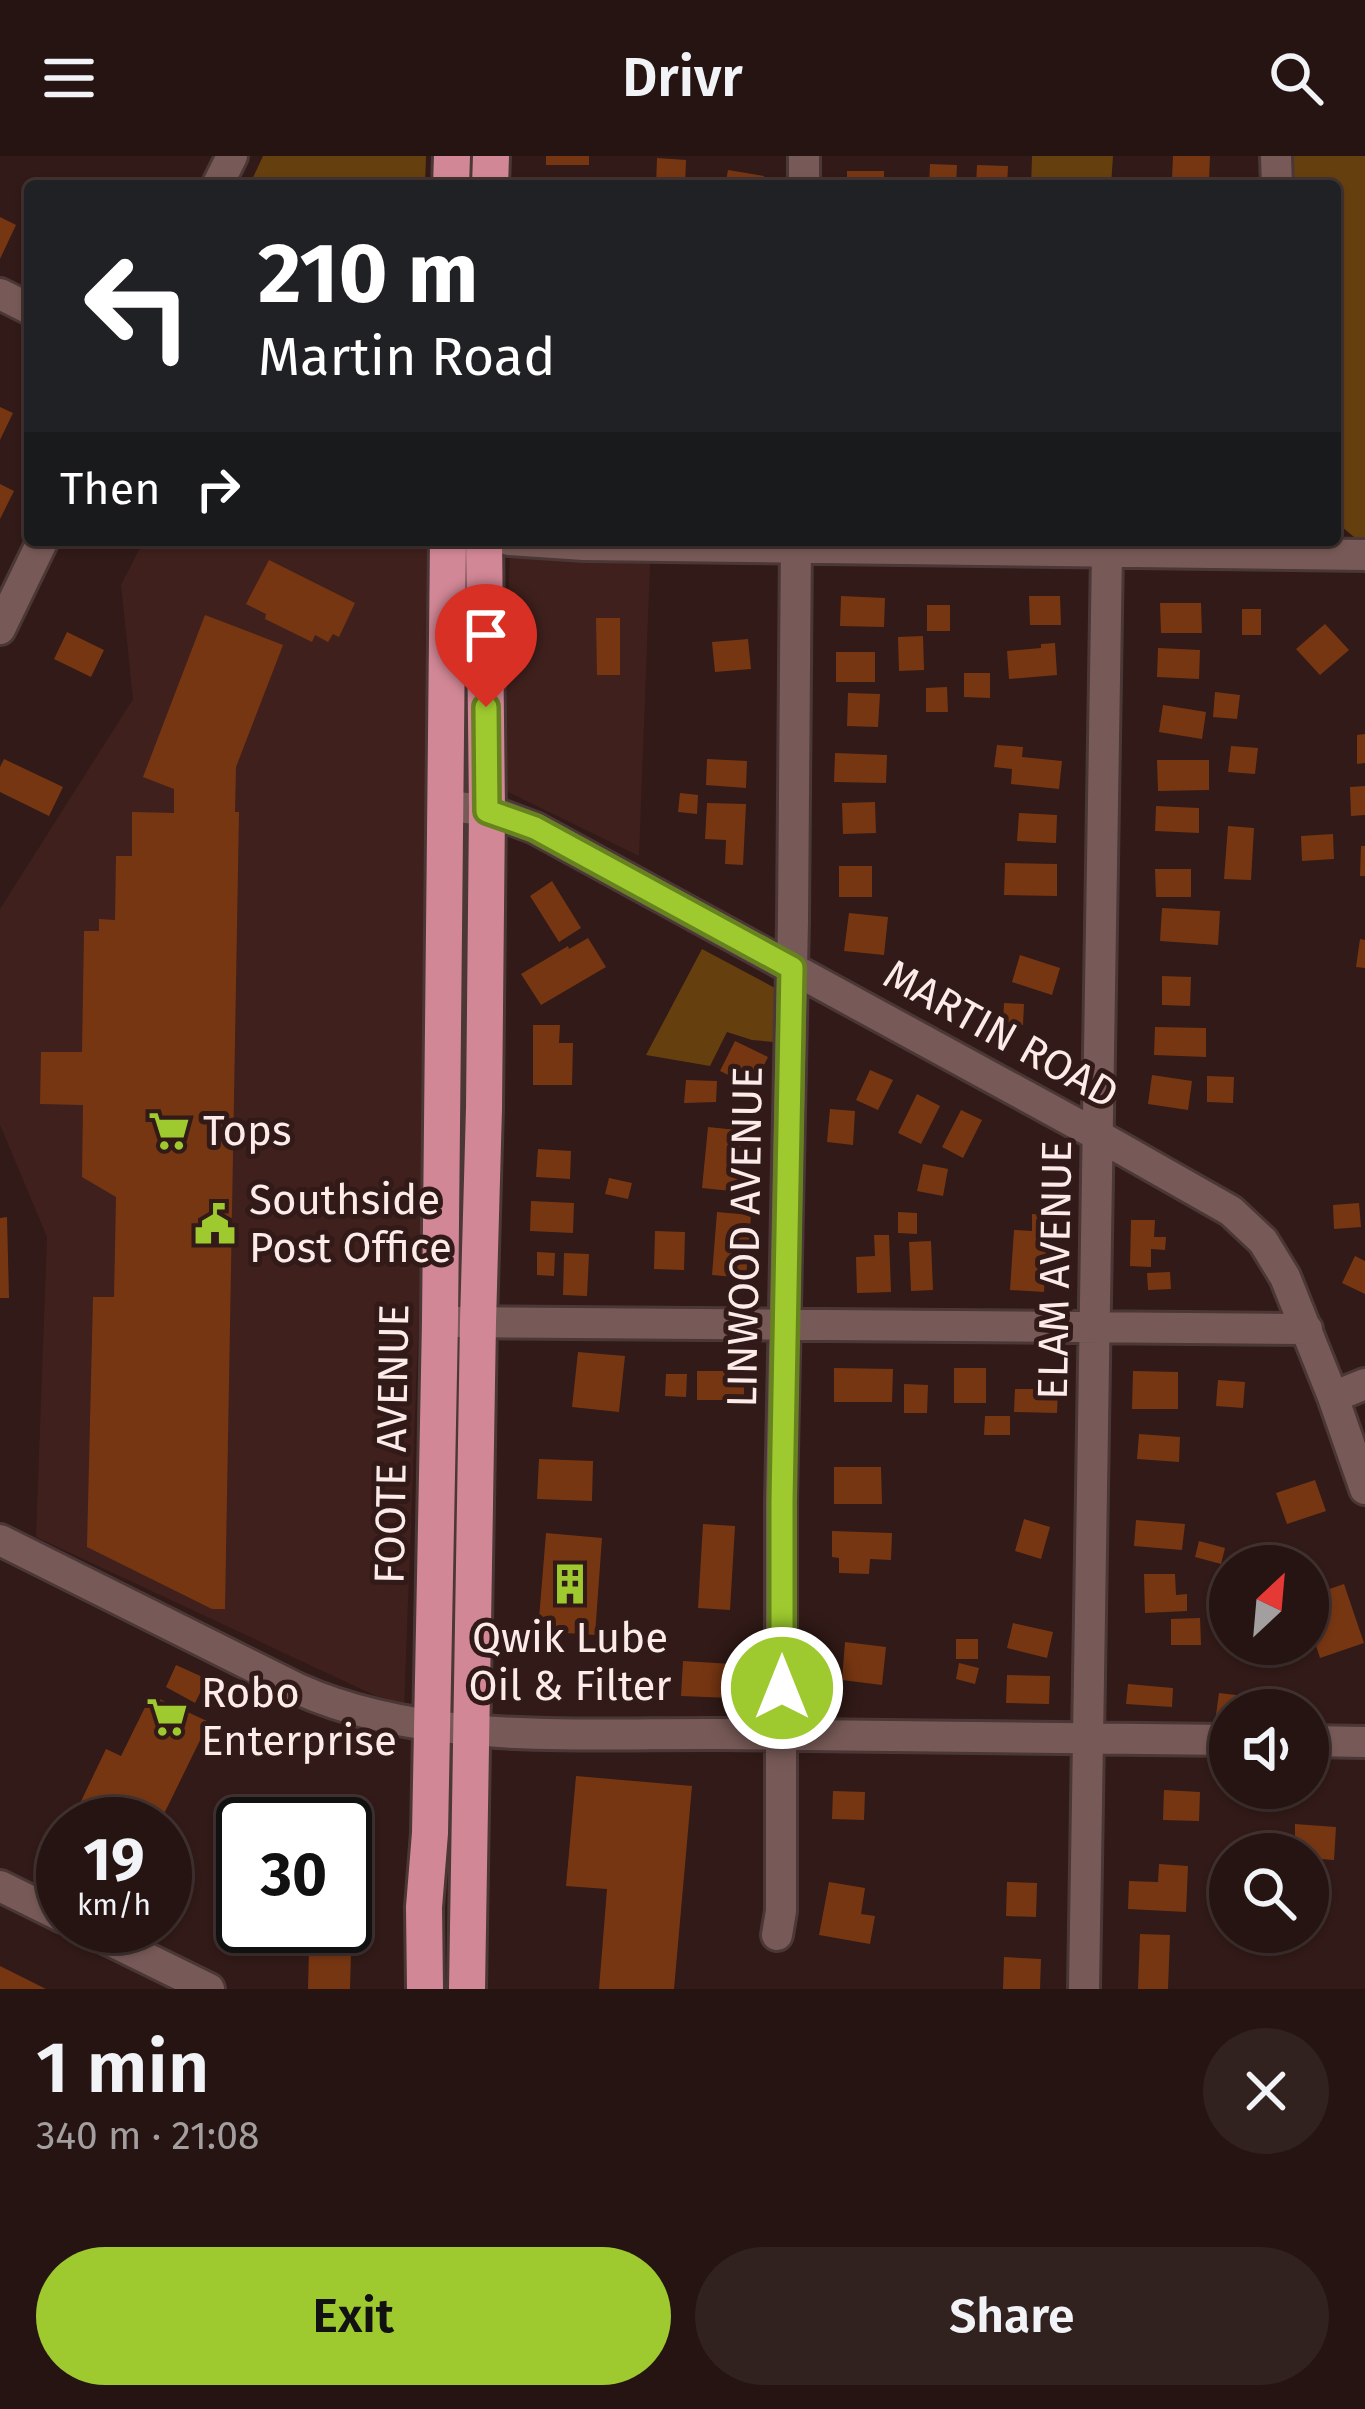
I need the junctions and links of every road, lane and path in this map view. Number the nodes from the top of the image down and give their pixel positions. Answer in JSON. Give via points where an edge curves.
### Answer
{"nodes":[{"id":1,"x":41,"y":546,"type":"edge"},
{"id":2,"x":448,"y":546,"type":"edge"},
{"id":3,"x":484,"y":546,"type":"edge"},
{"id":4,"x":796,"y":546,"type":"edge"},
{"id":5,"x":874,"y":546,"type":"edge"},
{"id":6,"x":1107,"y":552,"type":"junction"},
{"id":7,"x":1352,"y":556,"type":"edge"},
{"id":8,"x":0,"y":629,"type":"edge"},
{"id":9,"x":446,"y":806,"type":"junction"},
{"id":10,"x":487,"y":811,"type":"junction"},
{"id":11,"x":792,"y":968,"type":"junction"},
{"id":12,"x":1099,"y":1136,"type":"junction"},
{"id":13,"x":440,"y":1321,"type":"junction"},
{"id":14,"x":478,"y":1322,"type":"junction"},
{"id":15,"x":785,"y":1325,"type":"junction"},
{"id":16,"x":1096,"y":1328,"type":"junction"},
{"id":17,"x":1307,"y":1329,"type":"junction"},
{"id":18,"x":1365,"y":1384,"type":"edge"},
{"id":19,"x":1333,"y":1397,"type":"junction"},
{"id":20,"x":1364,"y":1486,"type":"edge"},
{"id":21,"x":0,"y":1540,"type":"edge"},
{"id":22,"x":431,"y":1726,"type":"junction"},
{"id":23,"x":472,"y":1728,"type":"junction"},
{"id":24,"x":782,"y":1735,"type":"junction"},
{"id":25,"x":1088,"y":1738,"type":"junction"},
{"id":26,"x":1209,"y":1740,"type":"edge"},
{"id":27,"x":1329,"y":1741,"type":"edge"},
{"id":28,"x":1365,"y":1742,"type":"edge"},
{"id":29,"x":0,"y":1886,"type":"edge"},
{"id":30,"x":36,"y":1904,"type":"edge"},
{"id":31,"x":777,"y":1935,"type":"dead end"},
{"id":32,"x":136,"y":1953,"type":"edge"},
{"id":33,"x":209,"y":1989,"type":"edge"},
{"id":34,"x":425,"y":1989,"type":"edge"},
{"id":35,"x":467,"y":1989,"type":"edge"},
{"id":36,"x":1084,"y":1989,"type":"edge"}],
"edges":[{"from":1,"to":8,"type":"street"},
{"from":2,"to":9,"type":"highway","name":"FOOTE AVENUE"},
{"from":3,"to":10,"type":"highway","name":"FOOTE AVENUE"},
{"from":4,"to":11,"type":"street","name":"LINWOOD AVENUE"},
{"from":5,"to":6,"type":"street"},
{"from":6,"to":7,"type":"street"},
{"from":6,"to":12,"type":"street","name":"ELAM AVENUE"},
{"from":9,"to":10,"type":"street","name":"MARTIN ROAD"},
{"from":9,"to":13,"type":"highway","name":"FOOTE AVENUE"},
{"from":10,"to":11,"type":"street","name":"MARTIN ROAD","via":[[535,828]]},
{"from":10,"to":14,"type":"highway","name":"FOOTE AVENUE"},
{"from":11,"to":12,"type":"street","name":"MARTIN ROAD"},
{"from":11,"to":15,"type":"street","name":"LINWOOD AVENUE"},
{"from":12,"to":16,"type":"street","name":"ELAM AVENUE"},
{"from":12,"to":17,"type":"street","name":"MARTIN ROAD","via":[[1250,1227],[1272,1253]]},
{"from":13,"to":14,"type":"street"},
{"from":13,"to":22,"type":"highway","name":"FOOTE AVENUE"},
{"from":14,"to":15,"type":"street"},
{"from":14,"to":23,"type":"highway","name":"FOOTE AVENUE"},
{"from":15,"to":16,"type":"street"},
{"from":15,"to":24,"type":"street","name":"LINWOOD AVENUE"},
{"from":16,"to":17,"type":"street"},
{"from":16,"to":25,"type":"street","name":"ELAM AVENUE"},
{"from":17,"to":19,"type":"street","name":"MARTIN ROAD"},
{"from":18,"to":19,"type":"street"},
{"from":19,"to":20,"type":"street","name":"MARTIN ROAD"},
{"from":21,"to":22,"type":"street","via":[[309,1694]]},
{"from":22,"to":23,"type":"street"},
{"from":22,"to":34,"type":"highway","name":"FOOTE AVENUE"},
{"from":23,"to":24,"type":"street"},
{"from":23,"to":35,"type":"highway","name":"FOOTE AVENUE"},
{"from":24,"to":25,"type":"street"},
{"from":24,"to":31,"type":"street","name":"LINWOOD AVENUE"},
{"from":25,"to":26,"type":"street"},
{"from":25,"to":36,"type":"street","name":"ELAM AVENUE"},
{"from":27,"to":28,"type":"street"},
{"from":29,"to":30,"type":"street"},
{"from":32,"to":33,"type":"street"}]}
